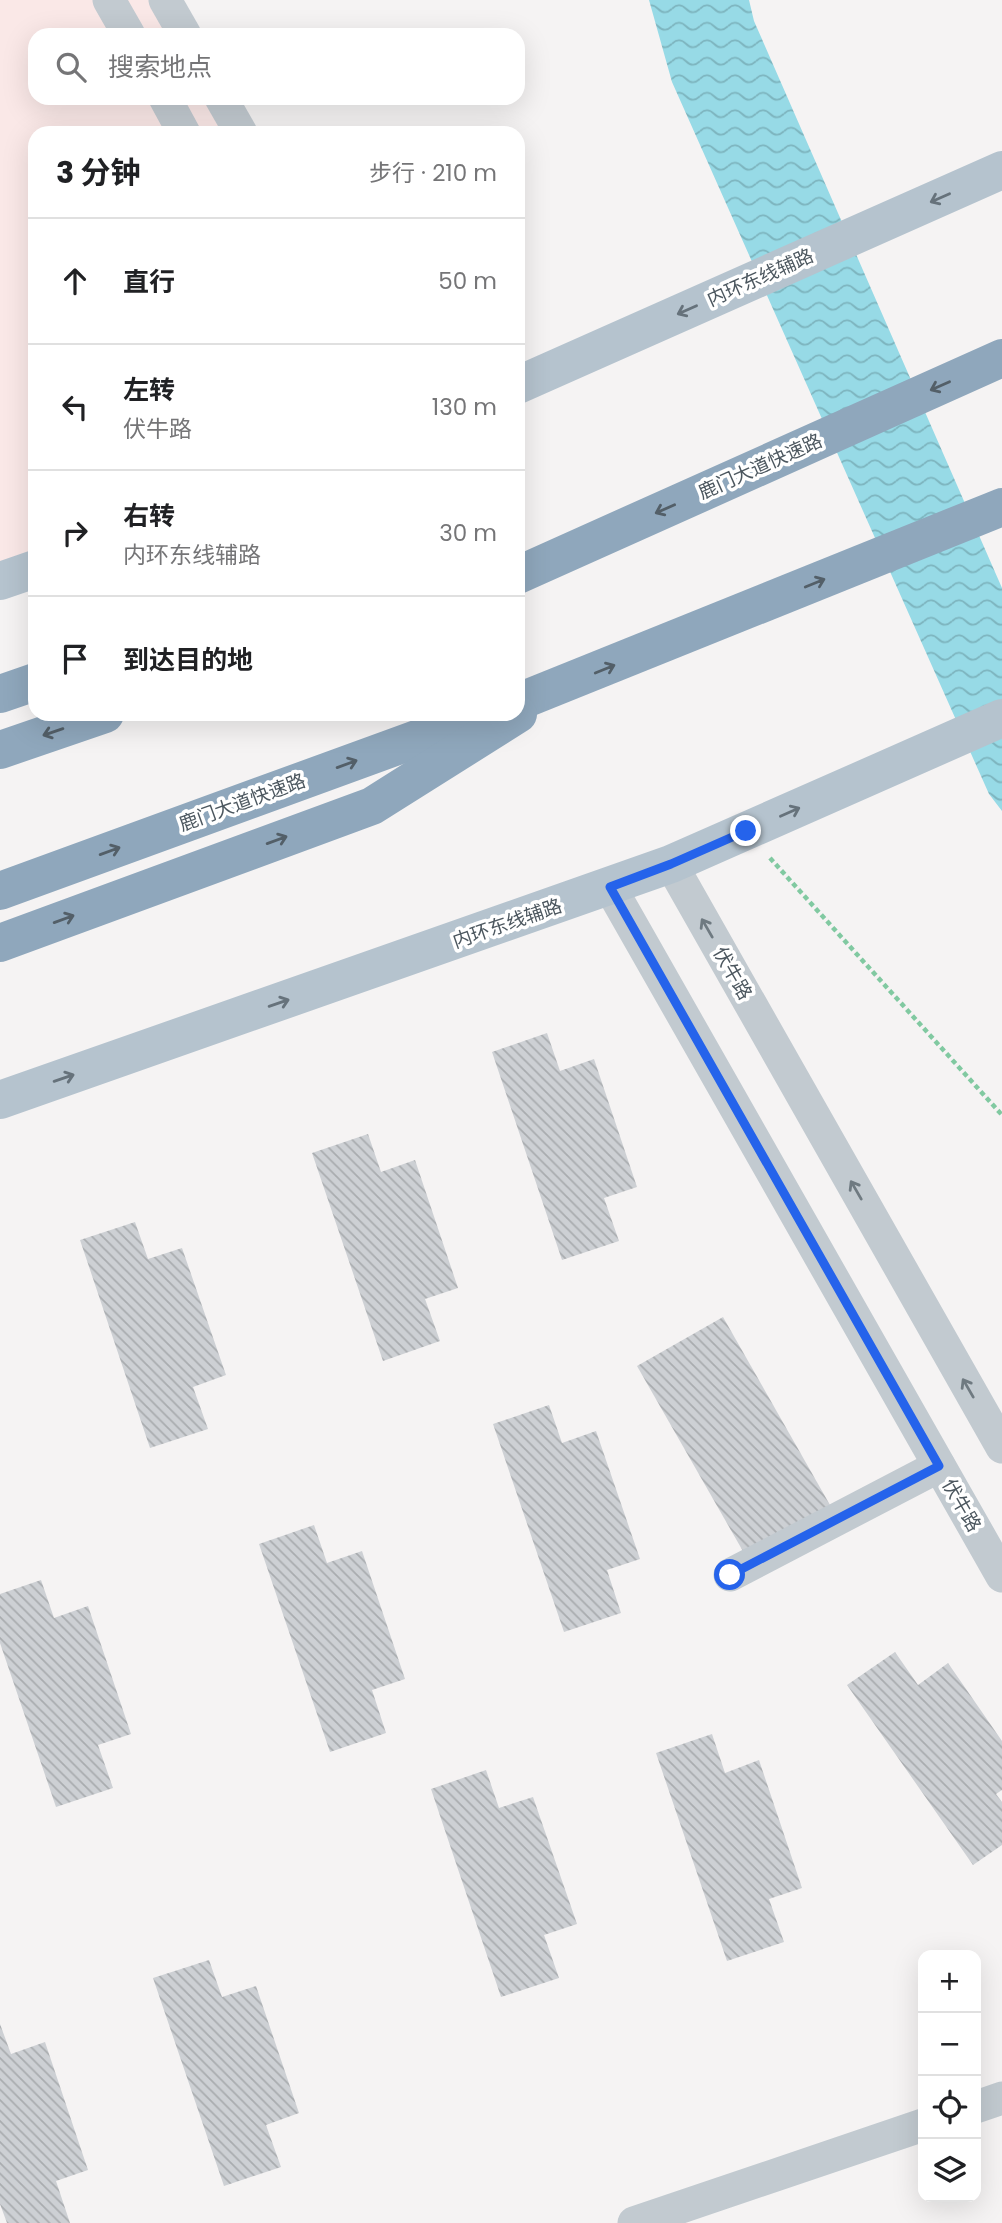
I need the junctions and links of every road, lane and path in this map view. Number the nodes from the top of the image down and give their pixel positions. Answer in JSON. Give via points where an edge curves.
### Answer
{"nodes":[{"id":1,"x":109,"y":0,"type":"edge"},
{"id":2,"x":165,"y":0,"type":"edge"},
{"id":3,"x":125,"y":28,"type":"edge"},
{"id":4,"x":181,"y":28,"type":"edge"},
{"id":5,"x":169,"y":105,"type":"edge"},
{"id":6,"x":225,"y":105,"type":"edge"},
{"id":7,"x":180,"y":126,"type":"edge"},
{"id":8,"x":237,"y":126,"type":"edge"},
{"id":9,"x":1002,"y":170,"type":"edge"},
{"id":10,"x":1002,"y":358,"type":"edge"},
{"id":11,"x":525,"y":382,"type":"edge"},
{"id":12,"x":1002,"y":507,"type":"edge"},
{"id":13,"x":28,"y":571,"type":"edge"},
{"id":14,"x":525,"y":572,"type":"edge"},
{"id":15,"x":0,"y":581,"type":"edge"},
{"id":16,"x":28,"y":684,"type":"edge"},
{"id":17,"x":563,"y":686,"type":"junction"},
{"id":18,"x":0,"y":694,"type":"edge"},
{"id":19,"x":525,"y":700,"type":"edge"},
{"id":20,"x":525,"y":710,"type":"edge"},
{"id":21,"x":1002,"y":718,"type":"edge"},
{"id":22,"x":85,"y":721,"type":"edge"},
{"id":23,"x":466,"y":721,"type":"edge"},
{"id":24,"x":507,"y":721,"type":"edge"},
{"id":25,"x":0,"y":750,"type":"edge"},
{"id":26,"x":746,"y":831,"type":"junction"},
{"id":27,"x":671,"y":864,"type":"junction"},
{"id":28,"x":610,"y":887,"type":"junction"},
{"id":29,"x":0,"y":891,"type":"edge"},
{"id":30,"x":0,"y":943,"type":"edge"},
{"id":31,"x":0,"y":1100,"type":"edge"},
{"id":32,"x":1002,"y":1115,"type":"edge"},
{"id":33,"x":1002,"y":1447,"type":"edge"},
{"id":34,"x":939,"y":1466,"type":"junction"},
{"id":35,"x":730,"y":1575,"type":"dead end"},
{"id":36,"x":1002,"y":1576,"type":"edge"},
{"id":37,"x":1002,"y":2098,"type":"edge"},
{"id":38,"x":981,"y":2105,"type":"edge"},
{"id":39,"x":918,"y":2127,"type":"edge"},
{"id":40,"x":634,"y":2223,"type":"edge"}],
"edges":[{"from":1,"to":3,"type":"street"},
{"from":2,"to":4,"type":"street"},
{"from":5,"to":7,"type":"street"},
{"from":6,"to":8,"type":"street"},
{"from":9,"to":11,"type":"main road","name":"内环东线辅路","one_way":true},
{"from":10,"to":14,"type":"highway","name":"鹿门大道快速路","one_way":true},
{"from":17,"to":12,"type":"highway","one_way":true},
{"from":13,"to":15,"type":"main road"},
{"from":16,"to":18,"type":"highway"},
{"from":17,"to":19,"type":"highway"},
{"from":17,"to":20,"type":"highway"},
{"from":26,"to":21,"type":"main road","name":"内环东线辅路","one_way":true},
{"from":22,"to":25,"type":"highway","one_way":true},
{"from":29,"to":23,"type":"highway","name":"鹿门大道快速路","one_way":true},
{"from":30,"to":24,"type":"highway","one_way":true,"via":[[372,806]]},
{"from":26,"to":27,"type":"main road","name":"内环东线辅路"},
{"from":26,"to":32,"type":"path"},
{"from":27,"to":28,"type":"main road","name":"内环东线辅路"},
{"from":33,"to":27,"type":"street","name":"伏牛路","one_way":true},
{"from":31,"to":28,"type":"main road","name":"内环东线辅路","one_way":true},
{"from":28,"to":34,"type":"street","name":"伏牛路"},
{"from":34,"to":35,"type":"street"},
{"from":34,"to":36,"type":"street","name":"伏牛路"},
{"from":37,"to":38,"type":"street"},
{"from":39,"to":40,"type":"street"}]}
